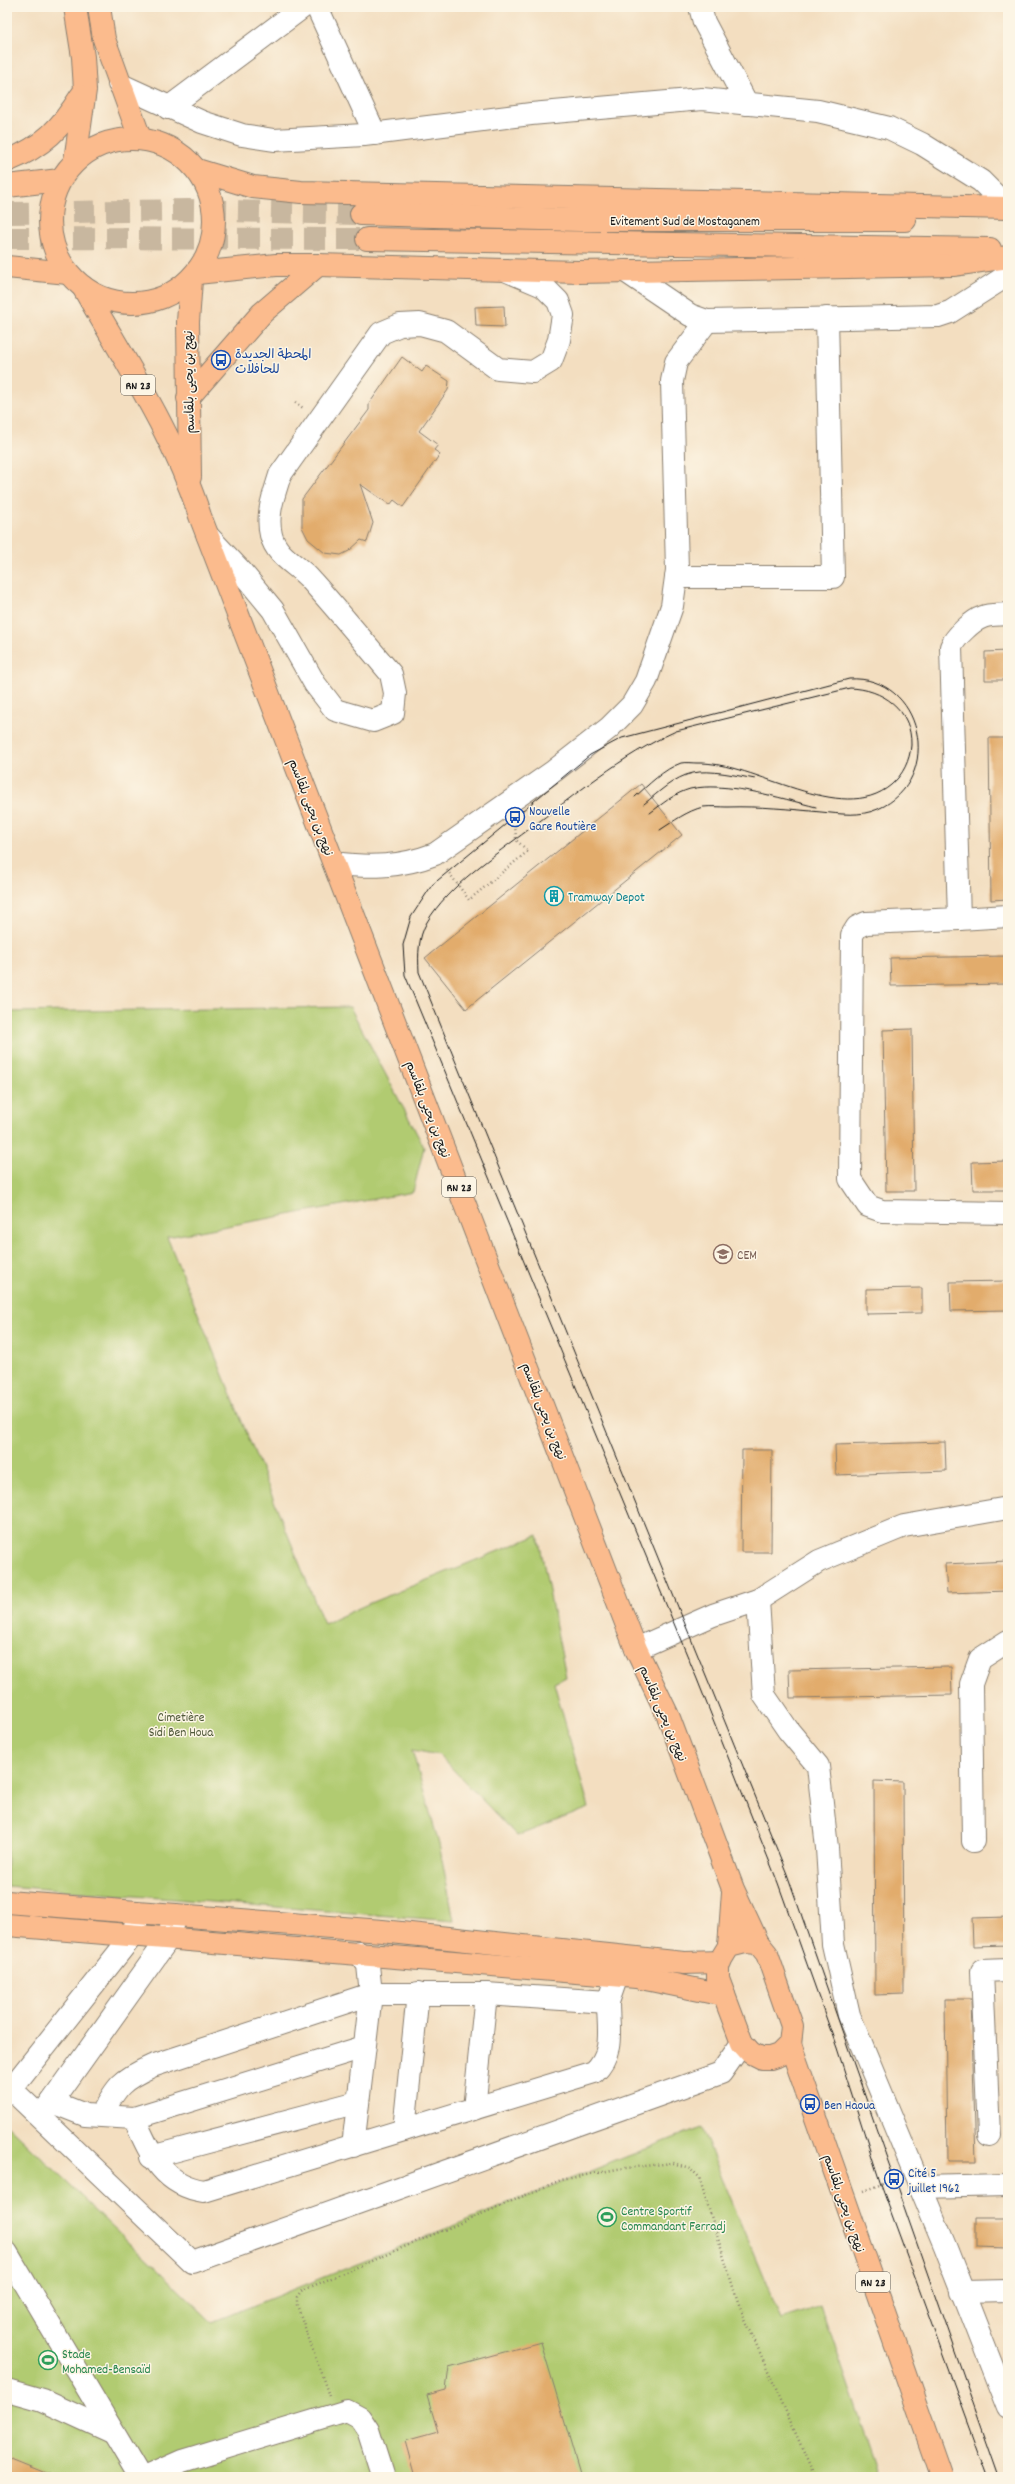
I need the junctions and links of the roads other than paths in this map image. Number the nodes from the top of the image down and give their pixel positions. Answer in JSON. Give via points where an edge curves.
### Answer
{"nodes":[{"id":1,"x":75,"y":7,"type":"edge"},
{"id":2,"x":98,"y":7,"type":"edge"},
{"id":3,"x":303,"y":7,"type":"edge"},
{"id":4,"x":317,"y":7,"type":"edge"},
{"id":5,"x":700,"y":7,"type":"edge"},
{"id":6,"x":119,"y":84,"type":"junction"},
{"id":7,"x":84,"y":90,"type":"junction"},
{"id":8,"x":747,"y":104,"type":"junction"},
{"id":9,"x":168,"y":108,"type":"junction"},
{"id":10,"x":374,"y":134,"type":"junction"},
{"id":11,"x":140,"y":138,"type":"junction"},
{"id":12,"x":75,"y":160,"type":"junction"},
{"id":13,"x":7,"y":161,"type":"edge"},
{"id":14,"x":197,"y":170,"type":"junction"},
{"id":15,"x":60,"y":180,"type":"junction"},
{"id":16,"x":7,"y":186,"type":"edge"},
{"id":17,"x":1008,"y":208,"type":"edge"},
{"id":18,"x":361,"y":214,"type":"tunnel mouth"},
{"id":19,"x":1008,"y":220,"type":"edge"},
{"id":20,"x":367,"y":239,"type":"tunnel mouth"},
{"id":21,"x":1008,"y":249,"type":"edge"},
{"id":22,"x":1008,"y":257,"type":"edge"},
{"id":23,"x":318,"y":265,"type":"junction"},
{"id":24,"x":7,"y":267,"type":"edge"},
{"id":25,"x":502,"y":269,"type":"junction"},
{"id":26,"x":625,"y":271,"type":"junction"},
{"id":27,"x":68,"y":273,"type":"junction"},
{"id":28,"x":1008,"y":275,"type":"edge"},
{"id":29,"x":194,"y":277,"type":"junction"},
{"id":30,"x":83,"y":287,"type":"junction"},
{"id":31,"x":827,"y":318,"type":"junction"},
{"id":32,"x":707,"y":321,"type":"junction"},
{"id":33,"x":188,"y":398,"type":"junction"},
{"id":34,"x":190,"y":484,"type":"junction"},
{"id":35,"x":208,"y":536,"type":"junction"},
{"id":36,"x":676,"y":577,"type":"junction"},
{"id":37,"x":1008,"y":614,"type":"edge"},
{"id":38,"x":334,"y":863,"type":"junction"},
{"id":39,"x":1008,"y":916,"type":"edge"},
{"id":40,"x":958,"y":918,"type":"junction"},
{"id":41,"x":1008,"y":1213,"type":"edge"},
{"id":42,"x":1008,"y":1508,"type":"edge"},
{"id":43,"x":758,"y":1600,"type":"junction"},
{"id":44,"x":1008,"y":1641,"type":"edge"},
{"id":45,"x":636,"y":1649,"type":"junction"},
{"id":46,"x":973,"y":1842,"type":"dead end"},
{"id":47,"x":733,"y":1889,"type":"junction"},
{"id":48,"x":7,"y":1902,"type":"edge"},
{"id":49,"x":139,"y":1913,"type":"junction"},
{"id":50,"x":175,"y":1915,"type":"junction"},
{"id":51,"x":7,"y":1925,"type":"edge"},
{"id":52,"x":132,"y":1936,"type":"junction"},
{"id":53,"x":168,"y":1938,"type":"junction"},
{"id":54,"x":758,"y":1943,"type":"junction"},
{"id":55,"x":359,"y":1953,"type":"junction"},
{"id":56,"x":725,"y":1954,"type":"junction"},
{"id":57,"x":1008,"y":1970,"type":"edge"},
{"id":58,"x":617,"y":1976,"type":"junction"},
{"id":59,"x":418,"y":1993,"type":"junction"},
{"id":60,"x":371,"y":1994,"type":"junction"},
{"id":61,"x":486,"y":1994,"type":"junction"},
{"id":62,"x":724,"y":1995,"type":"junction"},
{"id":63,"x":608,"y":2002,"type":"junction"},
{"id":64,"x":742,"y":2043,"type":"junction"},
{"id":65,"x":790,"y":2044,"type":"junction"},
{"id":66,"x":364,"y":2047,"type":"junction"},
{"id":67,"x":761,"y":2058,"type":"junction"},
{"id":68,"x":804,"y":2087,"type":"junction"},
{"id":69,"x":9,"y":2092,"type":"edge"},
{"id":70,"x":358,"y":2102,"type":"junction"},
{"id":71,"x":46,"y":2109,"type":"junction"},
{"id":72,"x":474,"y":2109,"type":"junction"},
{"id":73,"x":101,"y":2115,"type":"junction"},
{"id":74,"x":134,"y":2118,"type":"junction"},
{"id":75,"x":404,"y":2130,"type":"junction"},
{"id":76,"x":989,"y":2135,"type":"dead end"},
{"id":77,"x":353,"y":2146,"type":"junction"},
{"id":78,"x":151,"y":2157,"type":"junction"},
{"id":79,"x":1008,"y":2185,"type":"edge"},
{"id":80,"x":920,"y":2187,"type":"junction"},
{"id":81,"x":7,"y":2253,"type":"edge"},
{"id":82,"x":1008,"y":2291,"type":"edge"},
{"id":83,"x":962,"y":2292,"type":"junction"},
{"id":84,"x":7,"y":2390,"type":"edge"},
{"id":85,"x":1006,"y":2395,"type":"edge"},
{"id":86,"x":112,"y":2432,"type":"junction"},
{"id":87,"x":140,"y":2477,"type":"edge"},
{"id":88,"x":146,"y":2477,"type":"edge"},
{"id":89,"x":383,"y":2477,"type":"edge"},
{"id":90,"x":942,"y":2477,"type":"edge"}],
"edges":[{"from":1,"to":7,"type":"main road","via":[[83,57]]},
{"from":2,"to":6,"type":"main road","via":[[104,39]]},
{"from":3,"to":9,"type":"street"},
{"from":4,"to":10,"type":"street"},
{"from":5,"to":8,"type":"street","via":[[704,22]]},
{"from":6,"to":9,"type":"street"},
{"from":6,"to":11,"type":"main road"},
{"from":7,"to":12,"type":"main road"},
{"from":7,"to":13,"type":"main road","via":[[64,123],[53,134],[35,147]]},
{"from":8,"to":10,"type":"street","via":[[702,98],[531,114]]},
{"from":8,"to":17,"type":"street","via":[[818,111],[889,128],[922,144],[981,181]]},
{"from":9,"to":10,"type":"street","via":[[242,135],[274,140]]},
{"from":11,"to":12,"type":"main road","via":[[122,138],[105,142]]},
{"from":11,"to":14,"type":"main road","via":[[161,143],[181,154]]},
{"from":12,"to":15,"type":"main road"},
{"from":14,"to":17,"type":"main road","via":[[253,187],[301,192]]},
{"from":14,"to":29,"type":"main road","via":[[214,206],[215,224],[210,247]]},
{"from":15,"to":16,"type":"main road"},
{"from":15,"to":27,"type":"main road","via":[[51,203],[49,227],[55,251]]},
{"from":18,"to":19,"type":"main road","name":"Evitement Sud de Mostaganem","via":[[579,220]]},
{"from":20,"to":21,"type":"main road","name":"Evitement Sud de Mostaganem"},
{"from":22,"to":26,"type":"main road","via":[[953,265]]},
{"from":23,"to":25,"type":"main road"},
{"from":23,"to":29,"type":"main road","via":[[276,265]]},
{"from":23,"to":33,"type":"main road","via":[[262,313]]},
{"from":24,"to":27,"type":"main road"},
{"from":25,"to":26,"type":"main road"},
{"from":25,"to":35,"type":"street","via":[[543,286],[558,301],[563,315],[559,340],[551,361],[533,372],[498,369],[446,330],[420,324],[400,325],[381,333],[280,475],[272,499],[269,518],[272,536],[284,557],[308,577],[391,674],[394,693],[393,713],[373,721],[335,710],[315,684],[273,610]]},
{"from":26,"to":32,"type":"street","via":[[690,315]]},
{"from":27,"to":30,"type":"main road"},
{"from":28,"to":31,"type":"street","via":[[950,312],[938,316]]},
{"from":29,"to":30,"type":"main road","via":[[161,298],[142,303],[122,303],[102,298]]},
{"from":29,"to":33,"type":"main road","name":"نهج بن يحيى بلقاسم","number":"RN 23","via":[[188,322]]},
{"from":30,"to":34,"type":"main road","name":"نهج بن يحيى بلقاسم","number":"RN 23","via":[[151,407]]},
{"from":31,"to":32,"type":"street"},
{"from":31,"to":36,"type":"street","via":[[833,577]]},
{"from":32,"to":36,"type":"street","via":[[676,362],[672,381]]},
{"from":33,"to":34,"type":"main road","name":"نهج بن يحيى بلقاسم","number":"RN 23"},
{"from":34,"to":35,"type":"main road","name":"نهج بن يحيى بلقاسم","number":"RN 23"},
{"from":35,"to":38,"type":"main road","name":"نهج بن يحيى بلقاسم","number":"RN 23"},
{"from":36,"to":38,"type":"street","via":[[672,606],[646,681],[632,705],[609,728],[554,771],[434,854],[420,860],[379,867]]},
{"from":37,"to":40,"type":"street","via":[[983,616],[953,642],[951,647]]},
{"from":38,"to":45,"type":"main road","name":"نهج بن يحيى بلقاسم","number":"RN 23"},
{"from":39,"to":40,"type":"street"},
{"from":40,"to":41,"type":"street","via":[[866,923],[857,927],[852,935],[850,1179],[868,1206],[882,1212]]},
{"from":42,"to":43,"type":"street","via":[[904,1526],[819,1561]]},
{"from":43,"to":45,"type":"street","via":[[713,1615]]},
{"from":43,"to":80,"type":"street","via":[[764,1695],[788,1730],[818,1766],[827,1848],[833,1944],[849,2015]]},
{"from":44,"to":46,"type":"street","via":[[980,1659],[971,1684]]},
{"from":45,"to":47,"type":"main road","name":"نهج بن يحيى بلقاسم","number":"RN 23","via":[[669,1718]]},
{"from":47,"to":54,"type":"main road","name":"نهج بن يحيى بلقاسم","number":"RN 23"},
{"from":47,"to":56,"type":"main road","name":"نهج بن يحيى بلقاسم","number":"RN 23"},
{"from":48,"to":49,"type":"main road"},
{"from":49,"to":50,"type":"main road"},
{"from":49,"to":52,"type":"street"},
{"from":50,"to":53,"type":"street"},
{"from":50,"to":56,"type":"main road","via":[[382,1931],[684,1963]]},
{"from":51,"to":52,"type":"main road"},
{"from":52,"to":53,"type":"main road"},
{"from":52,"to":69,"type":"street"},
{"from":53,"to":55,"type":"main road"},
{"from":53,"to":71,"type":"street"},
{"from":54,"to":56,"type":"main road","via":[[745,1942]]},
{"from":54,"to":65,"type":"main road","name":"نهج بن يحيى بلقاسم","via":[[767,1954],[792,2026]]},
{"from":55,"to":58,"type":"main road"},
{"from":55,"to":60,"type":"street","via":[[368,1965]]},
{"from":56,"to":62,"type":"main road","name":"نهج بن يحيى بلقاسم","via":[[718,1979]]},
{"from":57,"to":76,"type":"street","via":[[982,1971]]},
{"from":58,"to":62,"type":"main road","via":[[665,1982]]},
{"from":58,"to":63,"type":"street"},
{"from":59,"to":60,"type":"street"},
{"from":59,"to":61,"type":"street"},
{"from":59,"to":75,"type":"street"},
{"from":60,"to":66,"type":"street"},
{"from":60,"to":73,"type":"street","via":[[152,2066],[127,2077]]},
{"from":61,"to":63,"type":"street"},
{"from":61,"to":72,"type":"street"},
{"from":62,"to":64,"type":"main road","name":"نهج بن يحيى بلقاسم"},
{"from":63,"to":72,"type":"street","via":[[608,2053],[604,2063],[594,2072]]},
{"from":64,"to":67,"type":"main road"},
{"from":64,"to":71,"type":"street","via":[[721,2072],[192,2262]]},
{"from":65,"to":67,"type":"main road","via":[[779,2055]]},
{"from":65,"to":68,"type":"main road","name":"نهج بن يحيى بلقاسم","number":"RN 23"},
{"from":66,"to":70,"type":"street"},
{"from":66,"to":74,"type":"street"},
{"from":67,"to":68,"type":"main road"},
{"from":68,"to":90,"type":"main road","name":"نهج بن يحيى بلقاسم","number":"RN 23"},
{"from":69,"to":71,"type":"street"},
{"from":70,"to":77,"type":"street"},
{"from":70,"to":78,"type":"street"},
{"from":71,"to":73,"type":"street"},
{"from":72,"to":75,"type":"street"},
{"from":73,"to":74,"type":"street"},
{"from":74,"to":78,"type":"street"},
{"from":75,"to":77,"type":"street"},
{"from":77,"to":78,"type":"street","via":[[204,2191],[188,2189],[175,2182]]},
{"from":79,"to":80,"type":"street"},
{"from":80,"to":83,"type":"street"},
{"from":81,"to":86,"type":"street"},
{"from":82,"to":83,"type":"street"},
{"from":83,"to":85,"type":"street"},
{"from":84,"to":86,"type":"street","via":[[42,2400]]},
{"from":86,"to":87,"type":"street"},
{"from":88,"to":89,"type":"street","via":[[182,2461],[347,2412],[360,2418],[368,2430]]}]}
